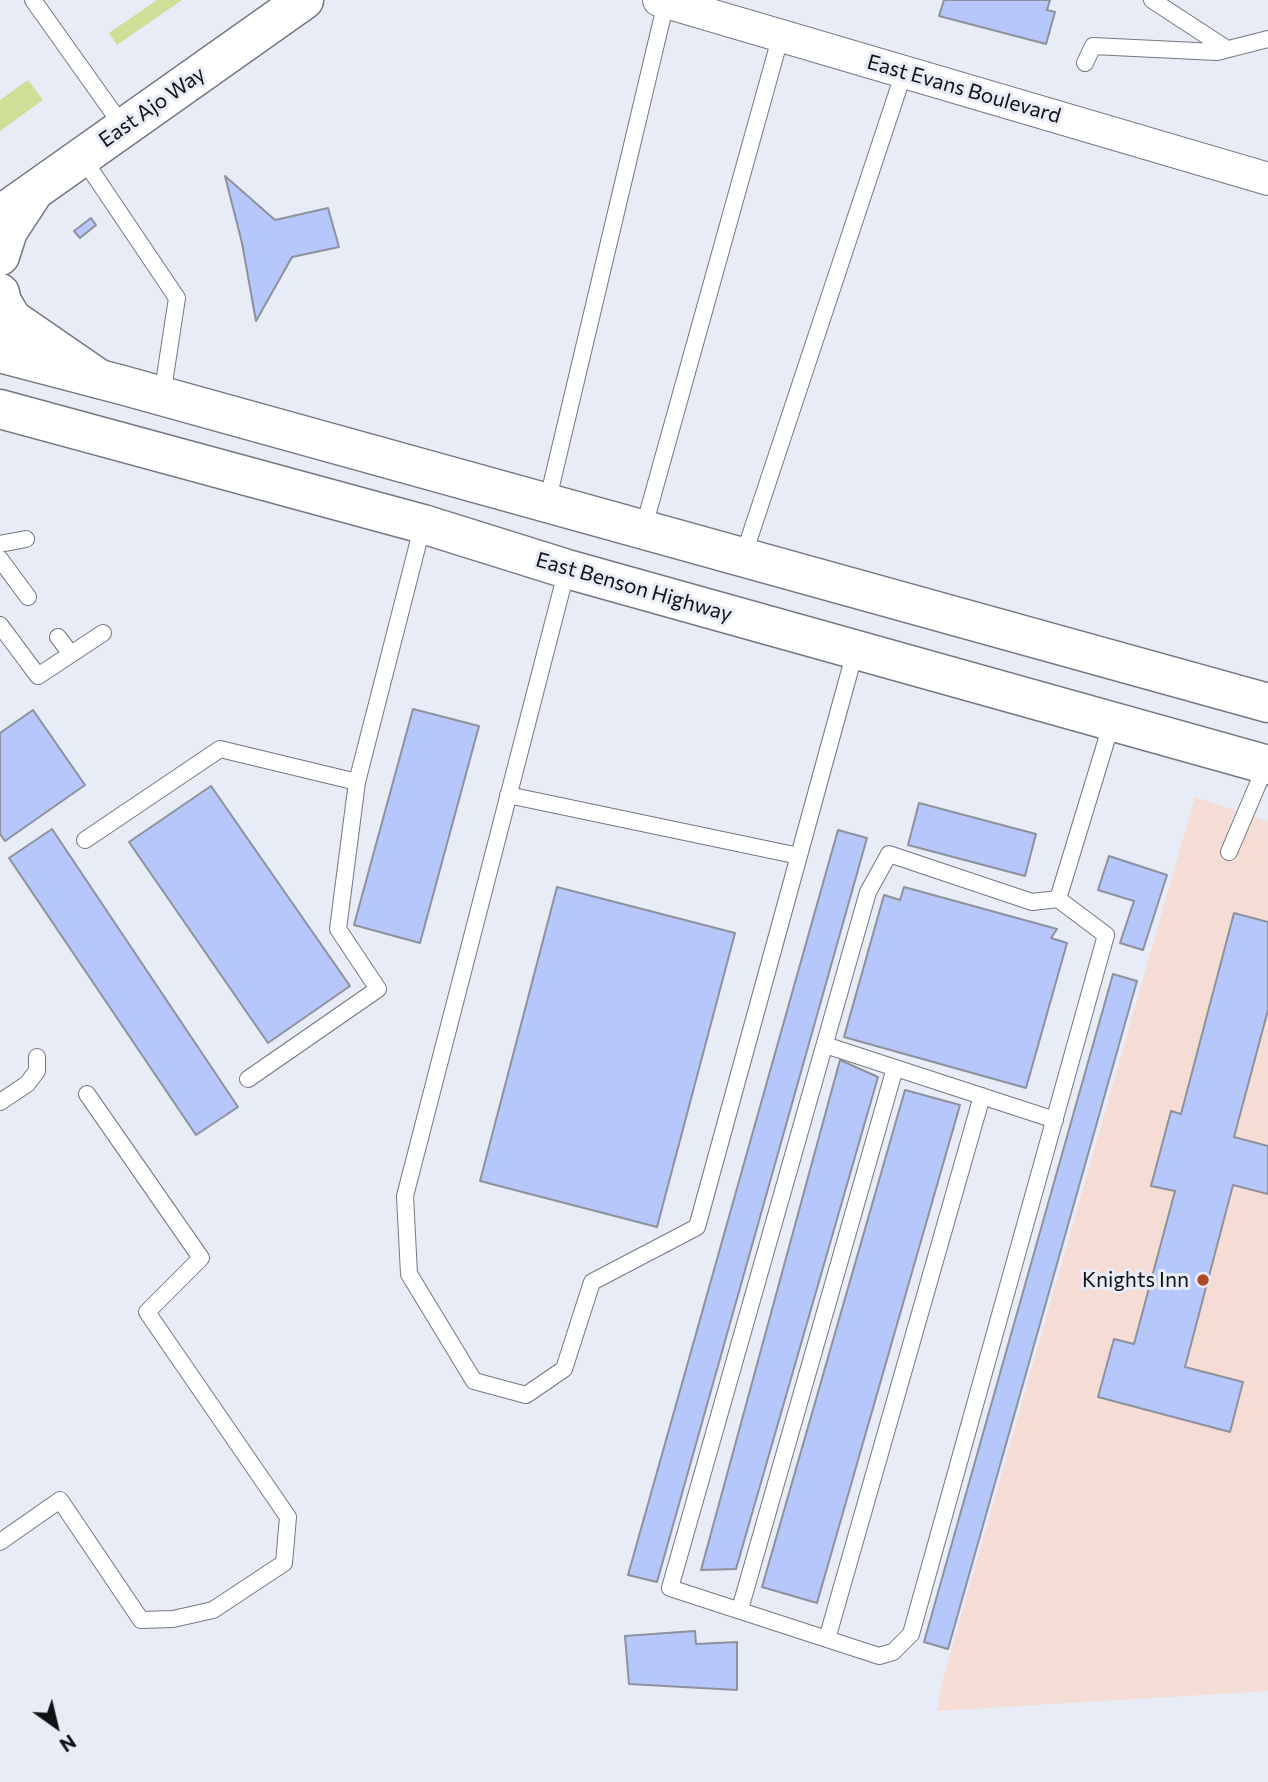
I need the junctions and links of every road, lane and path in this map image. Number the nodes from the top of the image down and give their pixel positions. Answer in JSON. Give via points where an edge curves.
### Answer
{"nodes":[{"id":1,"x":33,"y":0,"type":"edge"},
{"id":2,"x":304,"y":0,"type":"edge"},
{"id":3,"x":1152,"y":0,"type":"edge"},
{"id":4,"x":663,"y":1,"type":"edge"},
{"id":5,"x":781,"y":35,"type":"junction"},
{"id":6,"x":1268,"y":39,"type":"edge"},
{"id":7,"x":1227,"y":50,"type":"junction"},
{"id":8,"x":1085,"y":63,"type":"dead end"},
{"id":9,"x":904,"y":72,"type":"junction"},
{"id":10,"x":124,"y":128,"type":"junction"},
{"id":11,"x":82,"y":157,"type":"junction"},
{"id":12,"x":1268,"y":179,"type":"edge"},
{"id":13,"x":36,"y":189,"type":"junction"},
{"id":14,"x":0,"y":215,"type":"edge"},
{"id":15,"x":0,"y":256,"type":"edge"},
{"id":16,"x":0,"y":293,"type":"edge"},
{"id":17,"x":0,"y":353,"type":"edge"},
{"id":18,"x":99,"y":379,"type":"junction"},
{"id":19,"x":162,"y":396,"type":"junction"},
{"id":20,"x":0,"y":410,"type":"edge"},
{"id":21,"x":547,"y":503,"type":"junction"},
{"id":22,"x":423,"y":524,"type":"junction"},
{"id":23,"x":643,"y":530,"type":"junction"},
{"id":24,"x":26,"y":539,"type":"dead end"},
{"id":25,"x":0,"y":544,"type":"edge"},
{"id":26,"x":743,"y":557,"type":"junction"},
{"id":27,"x":0,"y":559,"type":"edge"},
{"id":28,"x":567,"y":569,"type":"junction"},
{"id":29,"x":28,"y":597,"type":"dead end"},
{"id":30,"x":0,"y":625,"type":"edge"},
{"id":31,"x":985,"y":625,"type":"junction"},
{"id":32,"x":103,"y":633,"type":"dead end"},
{"id":33,"x":58,"y":637,"type":"dead end"},
{"id":34,"x":856,"y":648,"type":"junction"},
{"id":35,"x":71,"y":654,"type":"junction"},
{"id":36,"x":968,"y":680,"type":"junction"},
{"id":37,"x":1268,"y":703,"type":"edge"},
{"id":38,"x":1112,"y":722,"type":"junction"},
{"id":39,"x":1267,"y":765,"type":"edge"},
{"id":40,"x":357,"y":782,"type":"junction"},
{"id":41,"x":508,"y":795,"type":"junction"},
{"id":42,"x":85,"y":840,"type":"dead end"},
{"id":43,"x":1229,"y":852,"type":"dead end"},
{"id":44,"x":799,"y":856,"type":"junction"},
{"id":45,"x":1058,"y":899,"type":"junction"},
{"id":46,"x":825,"y":1045,"type":"junction"},
{"id":47,"x":37,"y":1057,"type":"dead end"},
{"id":48,"x":895,"y":1068,"type":"junction"},
{"id":49,"x":248,"y":1079,"type":"dead end"},
{"id":50,"x":87,"y":1094,"type":"dead end"},
{"id":51,"x":982,"y":1096,"type":"junction"},
{"id":52,"x":0,"y":1102,"type":"edge"},
{"id":53,"x":1055,"y":1120,"type":"junction"},
{"id":54,"x":0,"y":1542,"type":"edge"},
{"id":55,"x":740,"y":1609,"type":"junction"},
{"id":56,"x":827,"y":1639,"type":"junction"}],
"edges":[{"from":1,"to":10,"type":"lane"},
{"from":2,"to":10,"type":"main road","name":"East Ajo Way"},
{"from":3,"to":7,"type":"lane"},
{"from":4,"to":5,"type":"street","name":"East Evans Boulevard"},
{"from":4,"to":21,"type":"lane"},
{"from":5,"to":9,"type":"street","name":"East Evans Boulevard"},
{"from":5,"to":23,"type":"lane"},
{"from":6,"to":7,"type":"lane"},
{"from":7,"to":8,"type":"lane","via":[[1093,46]]},
{"from":9,"to":12,"type":"street","name":"East Evans Boulevard"},
{"from":9,"to":26,"type":"lane"},
{"from":10,"to":11,"type":"main road","name":"East Ajo Way"},
{"from":11,"to":13,"type":"main road","name":"East Ajo Way"},
{"from":11,"to":19,"type":"lane","via":[[177,298]]},
{"from":13,"to":14,"type":"main road","name":"East Ajo Way"},
{"from":13,"to":15,"type":"main road","via":[[8,231]]},
{"from":16,"to":18,"type":"main road","via":[[12,319]]},
{"from":17,"to":18,"type":"main road"},
{"from":18,"to":19,"type":"main road"},
{"from":19,"to":21,"type":"main road"},
{"from":20,"to":22,"type":"main road","name":"East Benson Highway"},
{"from":21,"to":23,"type":"main road"},
{"from":22,"to":28,"type":"main road","name":"East Benson Highway"},
{"from":22,"to":40,"type":"lane"},
{"from":23,"to":26,"type":"main road"},
{"from":24,"to":25,"type":"lane"},
{"from":26,"to":31,"type":"main road"},
{"from":27,"to":29,"type":"lane"},
{"from":28,"to":34,"type":"main road","name":"East Benson Highway"},
{"from":28,"to":41,"type":"lane"},
{"from":30,"to":35,"type":"lane","via":[[38,676]]},
{"from":31,"to":36,"type":"main road"},
{"from":31,"to":37,"type":"main road"},
{"from":32,"to":35,"type":"lane"},
{"from":33,"to":35,"type":"lane"},
{"from":34,"to":36,"type":"main road","name":"East Benson Highway"},
{"from":34,"to":44,"type":"lane"},
{"from":36,"to":38,"type":"main road","name":"East Benson Highway"},
{"from":38,"to":39,"type":"main road","name":"East Benson Highway"},
{"from":38,"to":45,"type":"lane"},
{"from":39,"to":43,"type":"lane"},
{"from":40,"to":42,"type":"lane","via":[[220,749]]},
{"from":40,"to":49,"type":"lane","via":[[338,929],[378,989]]},
{"from":41,"to":44,"type":"lane"},
{"from":41,"to":44,"type":"lane","via":[[405,1196],[409,1274],[474,1381],[526,1395],[564,1369],[592,1282],[697,1227]]},
{"from":45,"to":46,"type":"lane","via":[[1032,902],[889,854],[869,892]]},
{"from":45,"to":53,"type":"lane","via":[[1106,935]]},
{"from":46,"to":48,"type":"lane"},
{"from":46,"to":55,"type":"lane","via":[[670,1588]]},
{"from":47,"to":52,"type":"lane","via":[[37,1071],[27,1084]]},
{"from":48,"to":51,"type":"lane"},
{"from":48,"to":55,"type":"lane"},
{"from":50,"to":54,"type":"lane","via":[[201,1258],[147,1312],[288,1517],[284,1563],[213,1610],[141,1620],[60,1500]]},
{"from":51,"to":53,"type":"lane"},
{"from":51,"to":56,"type":"lane"},
{"from":53,"to":56,"type":"lane","via":[[911,1634],[893,1652],[878,1656]]},
{"from":55,"to":56,"type":"lane"}]}
